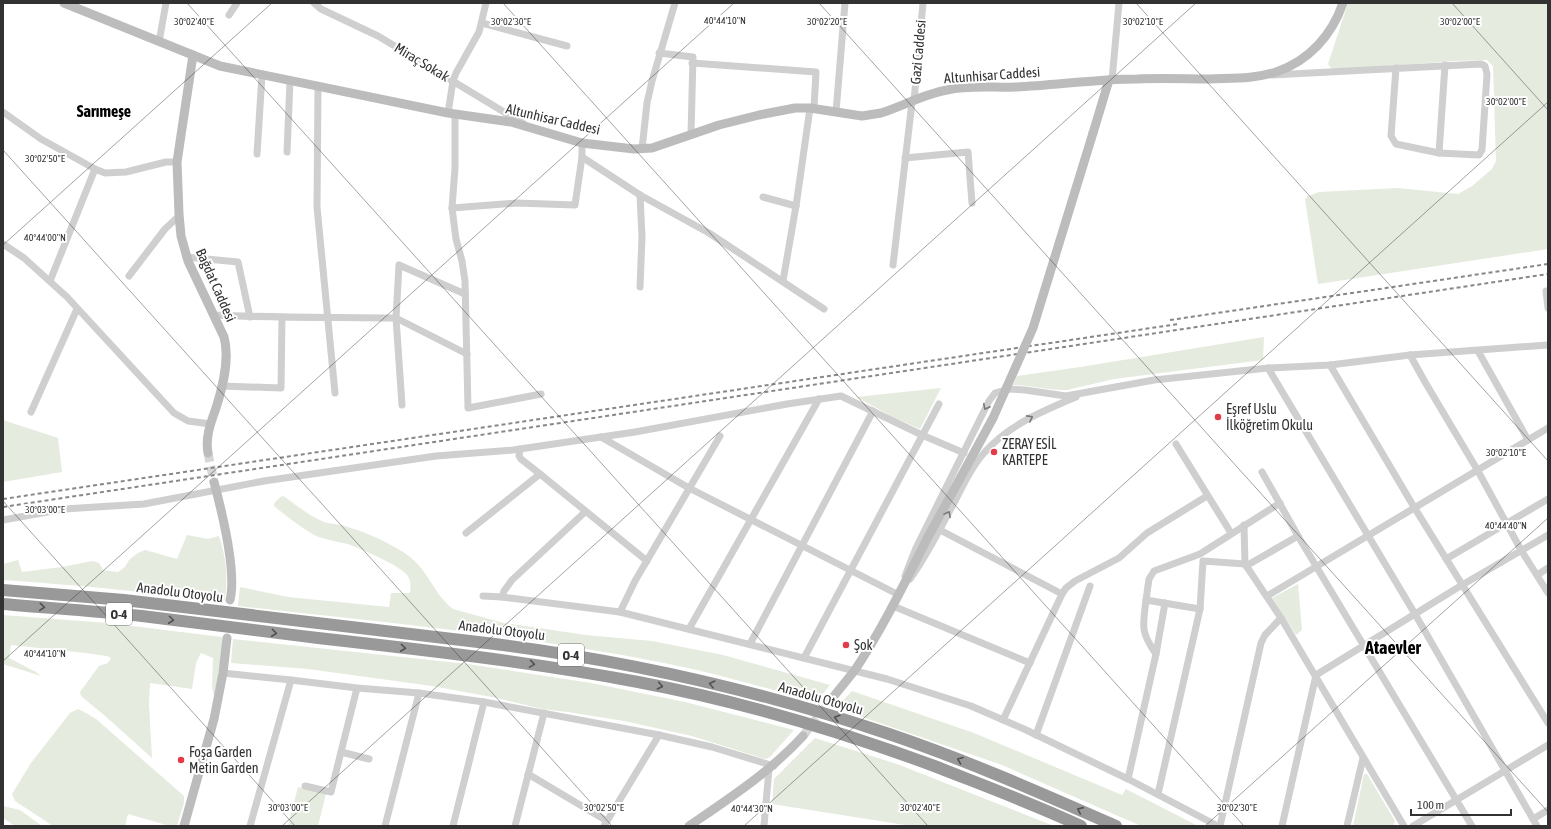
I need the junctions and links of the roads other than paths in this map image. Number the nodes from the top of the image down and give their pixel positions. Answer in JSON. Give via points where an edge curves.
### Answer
{"nodes":[{"id":1,"x":64,"y":3,"type":"edge"},
{"id":2,"x":166,"y":3,"type":"edge"},
{"id":3,"x":237,"y":3,"type":"edge"},
{"id":4,"x":314,"y":3,"type":"edge"},
{"id":5,"x":486,"y":3,"type":"edge"},
{"id":6,"x":675,"y":3,"type":"edge"},
{"id":7,"x":845,"y":3,"type":"edge"},
{"id":8,"x":923,"y":3,"type":"edge"},
{"id":9,"x":1118,"y":3,"type":"edge"},
{"id":10,"x":1343,"y":3,"type":"edge"},
{"id":11,"x":229,"y":15,"type":"dead end"},
{"id":12,"x":482,"y":23,"type":"junction"},
{"id":13,"x":159,"y":42,"type":"junction"},
{"id":14,"x":567,"y":46,"type":"dead end"},
{"id":15,"x":659,"y":53,"type":"junction"},
{"id":16,"x":193,"y":55,"type":"junction"},
{"id":17,"x":692,"y":63,"type":"junction"},
{"id":18,"x":1445,"y":65,"type":"junction"},
{"id":19,"x":1396,"y":68,"type":"junction"},
{"id":20,"x":262,"y":75,"type":"junction"},
{"id":21,"x":1262,"y":76,"type":"junction"},
{"id":22,"x":1110,"y":80,"type":"junction"},
{"id":23,"x":290,"y":81,"type":"junction"},
{"id":24,"x":453,"y":81,"type":"junction"},
{"id":25,"x":318,"y":87,"type":"junction"},
{"id":26,"x":913,"y":101,"type":"junction"},
{"id":27,"x":812,"y":108,"type":"junction"},
{"id":28,"x":3,"y":112,"type":"edge"},
{"id":29,"x":836,"y":112,"type":"junction"},
{"id":30,"x":451,"y":114,"type":"junction"},
{"id":31,"x":528,"y":126,"type":"junction"},
{"id":32,"x":691,"y":134,"type":"junction"},
{"id":33,"x":582,"y":143,"type":"junction"},
{"id":34,"x":642,"y":149,"type":"junction"},
{"id":35,"x":287,"y":152,"type":"dead end"},
{"id":36,"x":1439,"y":153,"type":"junction"},
{"id":37,"x":257,"y":154,"type":"dead end"},
{"id":38,"x":582,"y":157,"type":"junction"},
{"id":39,"x":905,"y":158,"type":"junction"},
{"id":40,"x":177,"y":162,"type":"junction"},
{"id":41,"x":95,"y":169,"type":"junction"},
{"id":42,"x":640,"y":195,"type":"junction"},
{"id":43,"x":763,"y":197,"type":"dead end"},
{"id":44,"x":972,"y":203,"type":"dead end"},
{"id":45,"x":796,"y":206,"type":"junction"},
{"id":46,"x":452,"y":208,"type":"junction"},
{"id":47,"x":179,"y":216,"type":"junction"},
{"id":48,"x":3,"y":244,"type":"edge"},
{"id":49,"x":186,"y":257,"type":"junction"},
{"id":50,"x":893,"y":265,"type":"dead end"},
{"id":51,"x":129,"y":276,"type":"dead end"},
{"id":52,"x":50,"y":280,"type":"junction"},
{"id":53,"x":783,"y":281,"type":"junction"},
{"id":54,"x":640,"y":287,"type":"dead end"},
{"id":55,"x":1548,"y":291,"type":"edge"},
{"id":56,"x":465,"y":294,"type":"junction"},
{"id":57,"x":1548,"y":308,"type":"edge"},
{"id":58,"x":77,"y":309,"type":"junction"},
{"id":59,"x":824,"y":309,"type":"dead end"},
{"id":60,"x":214,"y":315,"type":"junction"},
{"id":61,"x":327,"y":316,"type":"junction"},
{"id":62,"x":250,"y":317,"type":"junction"},
{"id":63,"x":282,"y":318,"type":"junction"},
{"id":64,"x":396,"y":318,"type":"junction"},
{"id":65,"x":1548,"y":345,"type":"edge"},
{"id":66,"x":1478,"y":350,"type":"junction"},
{"id":67,"x":467,"y":354,"type":"junction"},
{"id":68,"x":1410,"y":355,"type":"junction"},
{"id":69,"x":1330,"y":365,"type":"junction"},
{"id":70,"x":1268,"y":368,"type":"junction"},
{"id":71,"x":221,"y":386,"type":"junction"},
{"id":72,"x":335,"y":393,"type":"dead end"},
{"id":73,"x":1086,"y":393,"type":"junction"},
{"id":74,"x":541,"y":394,"type":"dead end"},
{"id":75,"x":819,"y":399,"type":"junction"},
{"id":76,"x":939,"y":404,"type":"dead end"},
{"id":77,"x":402,"y":405,"type":"dead end"},
{"id":78,"x":873,"y":411,"type":"junction"},
{"id":79,"x":30,"y":412,"type":"dead end"},
{"id":80,"x":211,"y":424,"type":"junction"},
{"id":81,"x":1548,"y":428,"type":"edge"},
{"id":82,"x":922,"y":435,"type":"junction"},
{"id":83,"x":720,"y":436,"type":"dead end"},
{"id":84,"x":601,"y":437,"type":"junction"},
{"id":85,"x":1528,"y":440,"type":"junction"},
{"id":86,"x":1176,"y":444,"type":"dead end"},
{"id":87,"x":520,"y":449,"type":"junction"},
{"id":88,"x":208,"y":453,"type":"tunnel mouth"},
{"id":89,"x":964,"y":453,"type":"junction"},
{"id":90,"x":1478,"y":471,"type":"junction"},
{"id":91,"x":1262,"y":472,"type":"dead end"},
{"id":92,"x":540,"y":474,"type":"junction"},
{"id":93,"x":215,"y":486,"type":"junction"},
{"id":94,"x":689,"y":488,"type":"junction"},
{"id":95,"x":1207,"y":496,"type":"junction"},
{"id":96,"x":1548,"y":499,"type":"edge"},
{"id":97,"x":1280,"y":503,"type":"junction"},
{"id":98,"x":1414,"y":508,"type":"junction"},
{"id":99,"x":585,"y":512,"type":"junction"},
{"id":100,"x":3,"y":520,"type":"edge"},
{"id":101,"x":752,"y":520,"type":"junction"},
{"id":102,"x":1507,"y":523,"type":"junction"},
{"id":103,"x":1244,"y":525,"type":"junction"},
{"id":104,"x":940,"y":530,"type":"junction"},
{"id":105,"x":466,"y":533,"type":"dead end"},
{"id":106,"x":1231,"y":534,"type":"junction"},
{"id":107,"x":1548,"y":535,"type":"edge"},
{"id":108,"x":1298,"y":536,"type":"junction"},
{"id":109,"x":1368,"y":536,"type":"junction"},
{"id":110,"x":802,"y":546,"type":"junction"},
{"id":111,"x":1521,"y":550,"type":"junction"},
{"id":112,"x":1200,"y":554,"type":"junction"},
{"id":113,"x":1446,"y":559,"type":"junction"},
{"id":114,"x":647,"y":560,"type":"junction"},
{"id":115,"x":1203,"y":561,"type":"junction"},
{"id":116,"x":1246,"y":565,"type":"junction"},
{"id":117,"x":1316,"y":566,"type":"junction"},
{"id":118,"x":1548,"y":568,"type":"edge"},
{"id":119,"x":850,"y":571,"type":"junction"},
{"id":120,"x":1537,"y":575,"type":"junction"},
{"id":121,"x":1462,"y":585,"type":"junction"},
{"id":122,"x":1090,"y":586,"type":"dead end"},
{"id":123,"x":3,"y":590,"type":"edge"},
{"id":124,"x":1548,"y":593,"type":"edge"},
{"id":125,"x":1062,"y":594,"type":"junction"},
{"id":126,"x":899,"y":595,"type":"junction"},
{"id":127,"x":483,"y":596,"type":"dead end"},
{"id":128,"x":1267,"y":596,"type":"junction"},
{"id":129,"x":502,"y":597,"type":"junction"},
{"id":130,"x":230,"y":600,"type":"dead end"},
{"id":131,"x":1146,"y":600,"type":"junction"},
{"id":132,"x":1165,"y":603,"type":"junction"},
{"id":133,"x":3,"y":604,"type":"edge"},
{"id":134,"x":893,"y":606,"type":"junction"},
{"id":135,"x":1200,"y":609,"type":"junction"},
{"id":136,"x":620,"y":612,"type":"junction"},
{"id":137,"x":1415,"y":614,"type":"junction"},
{"id":138,"x":1281,"y":618,"type":"junction"},
{"id":139,"x":689,"y":630,"type":"junction"},
{"id":140,"x":227,"y":638,"type":"dead end"},
{"id":141,"x":750,"y":644,"type":"junction"},
{"id":142,"x":1364,"y":646,"type":"junction"},
{"id":143,"x":1156,"y":654,"type":"junction"},
{"id":144,"x":804,"y":658,"type":"junction"},
{"id":145,"x":1030,"y":663,"type":"junction"},
{"id":146,"x":854,"y":670,"type":"junction"},
{"id":147,"x":223,"y":673,"type":"junction"},
{"id":148,"x":1316,"y":675,"type":"junction"},
{"id":149,"x":291,"y":680,"type":"junction"},
{"id":150,"x":357,"y":688,"type":"junction"},
{"id":151,"x":419,"y":693,"type":"junction"},
{"id":152,"x":830,"y":701,"type":"tunnel mouth"},
{"id":153,"x":484,"y":702,"type":"junction"},
{"id":154,"x":544,"y":713,"type":"junction"},
{"id":155,"x":1003,"y":720,"type":"junction"},
{"id":156,"x":1548,"y":722,"type":"edge"},
{"id":157,"x":658,"y":735,"type":"junction"},
{"id":158,"x":1036,"y":735,"type":"junction"},
{"id":159,"x":803,"y":736,"type":"tunnel mouth"},
{"id":160,"x":1548,"y":744,"type":"edge"},
{"id":161,"x":341,"y":752,"type":"junction"},
{"id":162,"x":1363,"y":758,"type":"junction"},
{"id":163,"x":369,"y":759,"type":"dead end"},
{"id":164,"x":772,"y":768,"type":"junction"},
{"id":165,"x":1504,"y":771,"type":"junction"},
{"id":166,"x":528,"y":774,"type":"junction"},
{"id":167,"x":966,"y":778,"type":"junction"},
{"id":168,"x":1128,"y":779,"type":"junction"},
{"id":169,"x":306,"y":786,"type":"dead end"},
{"id":170,"x":1158,"y":794,"type":"junction"},
{"id":171,"x":1456,"y":800,"type":"junction"},
{"id":172,"x":1548,"y":810,"type":"edge"},
{"id":173,"x":1533,"y":819,"type":"junction"},
{"id":174,"x":605,"y":824,"type":"edge"},
{"id":175,"x":184,"y":826,"type":"edge"},
{"id":176,"x":250,"y":826,"type":"edge"},
{"id":177,"x":385,"y":826,"type":"edge"},
{"id":178,"x":453,"y":826,"type":"edge"},
{"id":179,"x":515,"y":826,"type":"edge"},
{"id":180,"x":689,"y":826,"type":"edge"},
{"id":181,"x":764,"y":826,"type":"edge"},
{"id":182,"x":1064,"y":826,"type":"edge"},
{"id":183,"x":1081,"y":826,"type":"edge"},
{"id":184,"x":1116,"y":826,"type":"edge"},
{"id":185,"x":1219,"y":826,"type":"edge"},
{"id":186,"x":1282,"y":826,"type":"edge"},
{"id":187,"x":1347,"y":826,"type":"edge"},
{"id":188,"x":1404,"y":826,"type":"edge"},
{"id":189,"x":1413,"y":826,"type":"edge"},
{"id":190,"x":1472,"y":826,"type":"edge"},
{"id":191,"x":1537,"y":826,"type":"edge"}],
"edges":[{"from":1,"to":13,"type":"street","name":"Altunhisar Caddesi"},
{"from":2,"to":13,"type":"street"},
{"from":3,"to":11,"type":"street"},
{"from":4,"to":24,"type":"street","name":"Miraç Sokak","via":[[321,9],[378,36]]},
{"from":5,"to":12,"type":"street"},
{"from":6,"to":15,"type":"street"},
{"from":7,"to":29,"type":"street"},
{"from":8,"to":26,"type":"street","name":"Gazi Caddesi"},
{"from":9,"to":22,"type":"street"},
{"from":10,"to":21,"type":"street","name":"Altunhisar Caddesi","via":[[1330,30],[1313,51],[1288,67]]},
{"from":12,"to":14,"type":"street"},
{"from":12,"to":24,"type":"street"},
{"from":13,"to":16,"type":"street","name":"Altunhisar Caddesi"},
{"from":15,"to":17,"type":"street","via":[[693,57]]},
{"from":15,"to":34,"type":"street","via":[[647,103]]},
{"from":16,"to":20,"type":"street","name":"Altunhisar Caddesi","via":[[220,66]]},
{"from":16,"to":40,"type":"street","name":"Bağdat Caddesi"},
{"from":17,"to":27,"type":"street","via":[[816,72]]},
{"from":17,"to":32,"type":"street"},
{"from":18,"to":19,"type":"street"},
{"from":18,"to":36,"type":"street"},
{"from":18,"to":36,"type":"street","via":[[1480,64],[1485,66],[1487,81],[1480,153],[1477,156]]},
{"from":19,"to":21,"type":"street"},
{"from":19,"to":36,"type":"street","via":[[1391,136],[1393,141],[1402,146]]},
{"from":20,"to":23,"type":"street","name":"Altunhisar Caddesi"},
{"from":20,"to":37,"type":"street"},
{"from":21,"to":22,"type":"street","name":"Altunhisar Caddesi"},
{"from":22,"to":26,"type":"street","name":"Altunhisar Caddesi","via":[[956,89],[941,91]]},
{"from":22,"to":126,"type":"street","bridge":true,"via":[[1033,328],[993,418]]},
{"from":23,"to":25,"type":"street","name":"Altunhisar Caddesi"},
{"from":23,"to":35,"type":"street"},
{"from":24,"to":30,"type":"street"},
{"from":24,"to":31,"type":"street","name":"Miraç Sokak"},
{"from":25,"to":30,"type":"street","name":"Altunhisar Caddesi"},
{"from":25,"to":61,"type":"street","via":[[317,207]]},
{"from":26,"to":29,"type":"street","name":"Altunhisar Caddesi","via":[[872,116]]},
{"from":26,"to":39,"type":"street","name":"Gazi Caddesi"},
{"from":27,"to":29,"type":"street","name":"Altunhisar Caddesi"},
{"from":27,"to":32,"type":"street","name":"Altunhisar Caddesi","via":[[795,108],[759,115]]},
{"from":27,"to":45,"type":"street"},
{"from":28,"to":41,"type":"street","via":[[41,139]]},
{"from":30,"to":31,"type":"street","name":"Altunhisar Caddesi"},
{"from":30,"to":46,"type":"street","via":[[455,168]]},
{"from":31,"to":33,"type":"street","name":"Altunhisar Caddesi"},
{"from":32,"to":34,"type":"street","name":"Altunhisar Caddesi","via":[[659,146]]},
{"from":33,"to":34,"type":"street","name":"Altunhisar Caddesi"},
{"from":33,"to":38,"type":"street"},
{"from":38,"to":42,"type":"street"},
{"from":38,"to":46,"type":"street","via":[[575,205],[517,203]]},
{"from":39,"to":44,"type":"street","via":[[968,152]]},
{"from":39,"to":50,"type":"street","name":"Gazi Caddesi"},
{"from":40,"to":41,"type":"street","via":[[166,162],[118,173],[105,173]]},
{"from":40,"to":47,"type":"street","name":"Bağdat Caddesi"},
{"from":41,"to":52,"type":"street"},
{"from":42,"to":53,"type":"street","via":[[709,233]]},
{"from":42,"to":54,"type":"street"},
{"from":43,"to":45,"type":"street"},
{"from":45,"to":53,"type":"street"},
{"from":46,"to":56,"type":"street","via":[[464,270]]},
{"from":47,"to":49,"type":"street","name":"Bağdat Caddesi"},
{"from":47,"to":51,"type":"street","via":[[165,228]]},
{"from":48,"to":52,"type":"street"},
{"from":49,"to":60,"type":"street","name":"Bağdat Caddesi"},
{"from":49,"to":62,"type":"street","via":[[238,262]]},
{"from":52,"to":58,"type":"street"},
{"from":53,"to":59,"type":"street"},
{"from":55,"to":57,"type":"street"},
{"from":56,"to":64,"type":"street","via":[[399,265]]},
{"from":56,"to":67,"type":"street"},
{"from":58,"to":79,"type":"street"},
{"from":58,"to":80,"type":"street","via":[[174,413],[188,422]]},
{"from":60,"to":62,"type":"street"},
{"from":60,"to":71,"type":"street","name":"Bağdat Caddesi","via":[[226,343],[226,365]]},
{"from":61,"to":63,"type":"street"},
{"from":61,"to":64,"type":"street"},
{"from":61,"to":72,"type":"street"},
{"from":62,"to":63,"type":"street"},
{"from":63,"to":71,"type":"street","via":[[281,388]]},
{"from":64,"to":67,"type":"street"},
{"from":64,"to":77,"type":"street"},
{"from":65,"to":66,"type":"street"},
{"from":66,"to":68,"type":"street"},
{"from":66,"to":85,"type":"street"},
{"from":67,"to":74,"type":"street","via":[[468,408]]},
{"from":68,"to":69,"type":"street"},
{"from":68,"to":90,"type":"street"},
{"from":69,"to":70,"type":"street"},
{"from":69,"to":98,"type":"street"},
{"from":70,"to":73,"type":"street","via":[[1143,382]]},
{"from":70,"to":109,"type":"street"},
{"from":71,"to":80,"type":"street","name":"Bağdat Caddesi"},
{"from":73,"to":89,"type":"street","one_way":true,"via":[[1059,395],[1017,389],[995,393]]},
{"from":104,"to":73,"type":"street","one_way":true,"via":[[970,473],[989,447],[1022,422]]},
{"from":75,"to":78,"type":"street","via":[[841,396]]},
{"from":75,"to":84,"type":"street"},
{"from":75,"to":101,"type":"street"},
{"from":76,"to":82,"type":"street"},
{"from":78,"to":82,"type":"street"},
{"from":78,"to":110,"type":"street"},
{"from":80,"to":88,"type":"street","name":"Bağdat Caddesi","via":[[207,442]]},
{"from":81,"to":85,"type":"street"},
{"from":82,"to":89,"type":"street"},
{"from":82,"to":119,"type":"street"},
{"from":83,"to":94,"type":"street"},
{"from":84,"to":87,"type":"street"},
{"from":84,"to":94,"type":"street"},
{"from":85,"to":90,"type":"street"},
{"from":86,"to":95,"type":"street"},
{"from":87,"to":92,"type":"street","via":[[519,456]]},
{"from":87,"to":93,"type":"street","via":[[436,456],[264,482]]},
{"from":89,"to":126,"type":"street","via":[[914,554]]},
{"from":90,"to":98,"type":"street"},
{"from":90,"to":102,"type":"street"},
{"from":91,"to":97,"type":"street"},
{"from":92,"to":99,"type":"street"},
{"from":92,"to":105,"type":"street"},
{"from":93,"to":100,"type":"street","via":[[144,504],[64,509]]},
{"from":93,"to":130,"type":"street","via":[[231,569]]},
{"from":94,"to":101,"type":"street"},
{"from":94,"to":114,"type":"street"},
{"from":95,"to":106,"type":"street"},
{"from":95,"to":125,"type":"street","via":[[1147,533],[1119,558],[1069,585]]},
{"from":96,"to":102,"type":"street"},
{"from":97,"to":103,"type":"street"},
{"from":97,"to":108,"type":"street"},
{"from":98,"to":109,"type":"street"},
{"from":98,"to":113,"type":"street"},
{"from":99,"to":114,"type":"street"},
{"from":99,"to":129,"type":"street","via":[[512,580]]},
{"from":101,"to":110,"type":"street"},
{"from":101,"to":139,"type":"street"},
{"from":102,"to":111,"type":"street"},
{"from":102,"to":113,"type":"street"},
{"from":103,"to":106,"type":"street"},
{"from":103,"to":116,"type":"street"},
{"from":104,"to":125,"type":"street"},
{"from":104,"to":126,"type":"street","via":[[916,572]]},
{"from":106,"to":112,"type":"street"},
{"from":107,"to":111,"type":"street"},
{"from":108,"to":116,"type":"street"},
{"from":108,"to":117,"type":"street"},
{"from":109,"to":117,"type":"street"},
{"from":109,"to":137,"type":"street"},
{"from":110,"to":119,"type":"street"},
{"from":110,"to":141,"type":"street"},
{"from":111,"to":120,"type":"street"},
{"from":111,"to":121,"type":"street"},
{"from":112,"to":115,"type":"street"},
{"from":112,"to":131,"type":"street","via":[[1154,571],[1148,579]]},
{"from":113,"to":121,"type":"street"},
{"from":114,"to":136,"type":"street"},
{"from":115,"to":116,"type":"street"},
{"from":115,"to":135,"type":"street"},
{"from":116,"to":128,"type":"street"},
{"from":117,"to":128,"type":"street"},
{"from":117,"to":142,"type":"street"},
{"from":118,"to":120,"type":"street"},
{"from":119,"to":126,"type":"street"},
{"from":119,"to":144,"type":"street"},
{"from":120,"to":124,"type":"street"},
{"from":121,"to":137,"type":"street"},
{"from":121,"to":156,"type":"street"},
{"from":122,"to":158,"type":"street"},
{"from":184,"to":123,"type":"highway","name":"Anadolu Otoyolu","number":"O-4","one_way":true,"via":[[1029,788],[890,734],[748,692],[646,668],[487,643],[124,600]]},
{"from":125,"to":145,"type":"street"},
{"from":126,"to":134,"type":"street"},
{"from":127,"to":129,"type":"street"},
{"from":128,"to":138,"type":"street"},
{"from":129,"to":136,"type":"street"},
{"from":131,"to":132,"type":"street"},
{"from":131,"to":143,"type":"street","via":[[1143,629]]},
{"from":132,"to":135,"type":"street"},
{"from":132,"to":143,"type":"street"},
{"from":133,"to":167,"type":"highway","name":"Anadolu Otoyolu","number":"O-4","one_way":true,"via":[[141,616],[480,657],[639,682],[796,721],[863,741]]},
{"from":134,"to":145,"type":"street"},
{"from":134,"to":146,"type":"street"},
{"from":135,"to":170,"type":"street"},
{"from":136,"to":139,"type":"street"},
{"from":137,"to":142,"type":"street"},
{"from":137,"to":165,"type":"street"},
{"from":138,"to":148,"type":"street"},
{"from":138,"to":185,"type":"street","via":[[1265,634],[1261,643]]},
{"from":139,"to":141,"type":"street"},
{"from":140,"to":147,"type":"street"},
{"from":141,"to":144,"type":"street"},
{"from":142,"to":148,"type":"street"},
{"from":142,"to":171,"type":"street"},
{"from":143,"to":168,"type":"street"},
{"from":144,"to":146,"type":"street"},
{"from":145,"to":155,"type":"street"},
{"from":146,"to":152,"type":"street"},
{"from":146,"to":155,"type":"street","via":[[971,706]]},
{"from":147,"to":149,"type":"street"},
{"from":147,"to":175,"type":"street","via":[[214,719]]},
{"from":148,"to":162,"type":"street"},
{"from":148,"to":186,"type":"street"},
{"from":149,"to":150,"type":"street"},
{"from":149,"to":176,"type":"street"},
{"from":150,"to":151,"type":"street"},
{"from":150,"to":161,"type":"street"},
{"from":151,"to":153,"type":"street"},
{"from":151,"to":177,"type":"street"},
{"from":153,"to":154,"type":"street"},
{"from":153,"to":178,"type":"street"},
{"from":154,"to":157,"type":"street"},
{"from":154,"to":166,"type":"street"},
{"from":155,"to":158,"type":"street"},
{"from":157,"to":164,"type":"street","via":[[712,747]]},
{"from":157,"to":174,"type":"street"},
{"from":158,"to":168,"type":"street"},
{"from":159,"to":164,"type":"street"},
{"from":160,"to":165,"type":"street"},
{"from":161,"to":163,"type":"street"},
{"from":161,"to":169,"type":"street","via":[[331,792]]},
{"from":162,"to":187,"type":"street"},
{"from":162,"to":188,"type":"street"},
{"from":164,"to":180,"type":"street"},
{"from":164,"to":181,"type":"street"},
{"from":165,"to":171,"type":"street"},
{"from":165,"to":173,"type":"street"},
{"from":166,"to":174,"type":"street"},
{"from":166,"to":179,"type":"street"},
{"from":167,"to":182,"type":"highway"},
{"from":167,"to":183,"type":"highway","name":"Anadolu Otoyolu","number":"O-4"},
{"from":168,"to":170,"type":"street"},
{"from":170,"to":185,"type":"street"},
{"from":171,"to":189,"type":"street"},
{"from":171,"to":190,"type":"street"},
{"from":172,"to":173,"type":"street"},
{"from":173,"to":191,"type":"street"}]}
